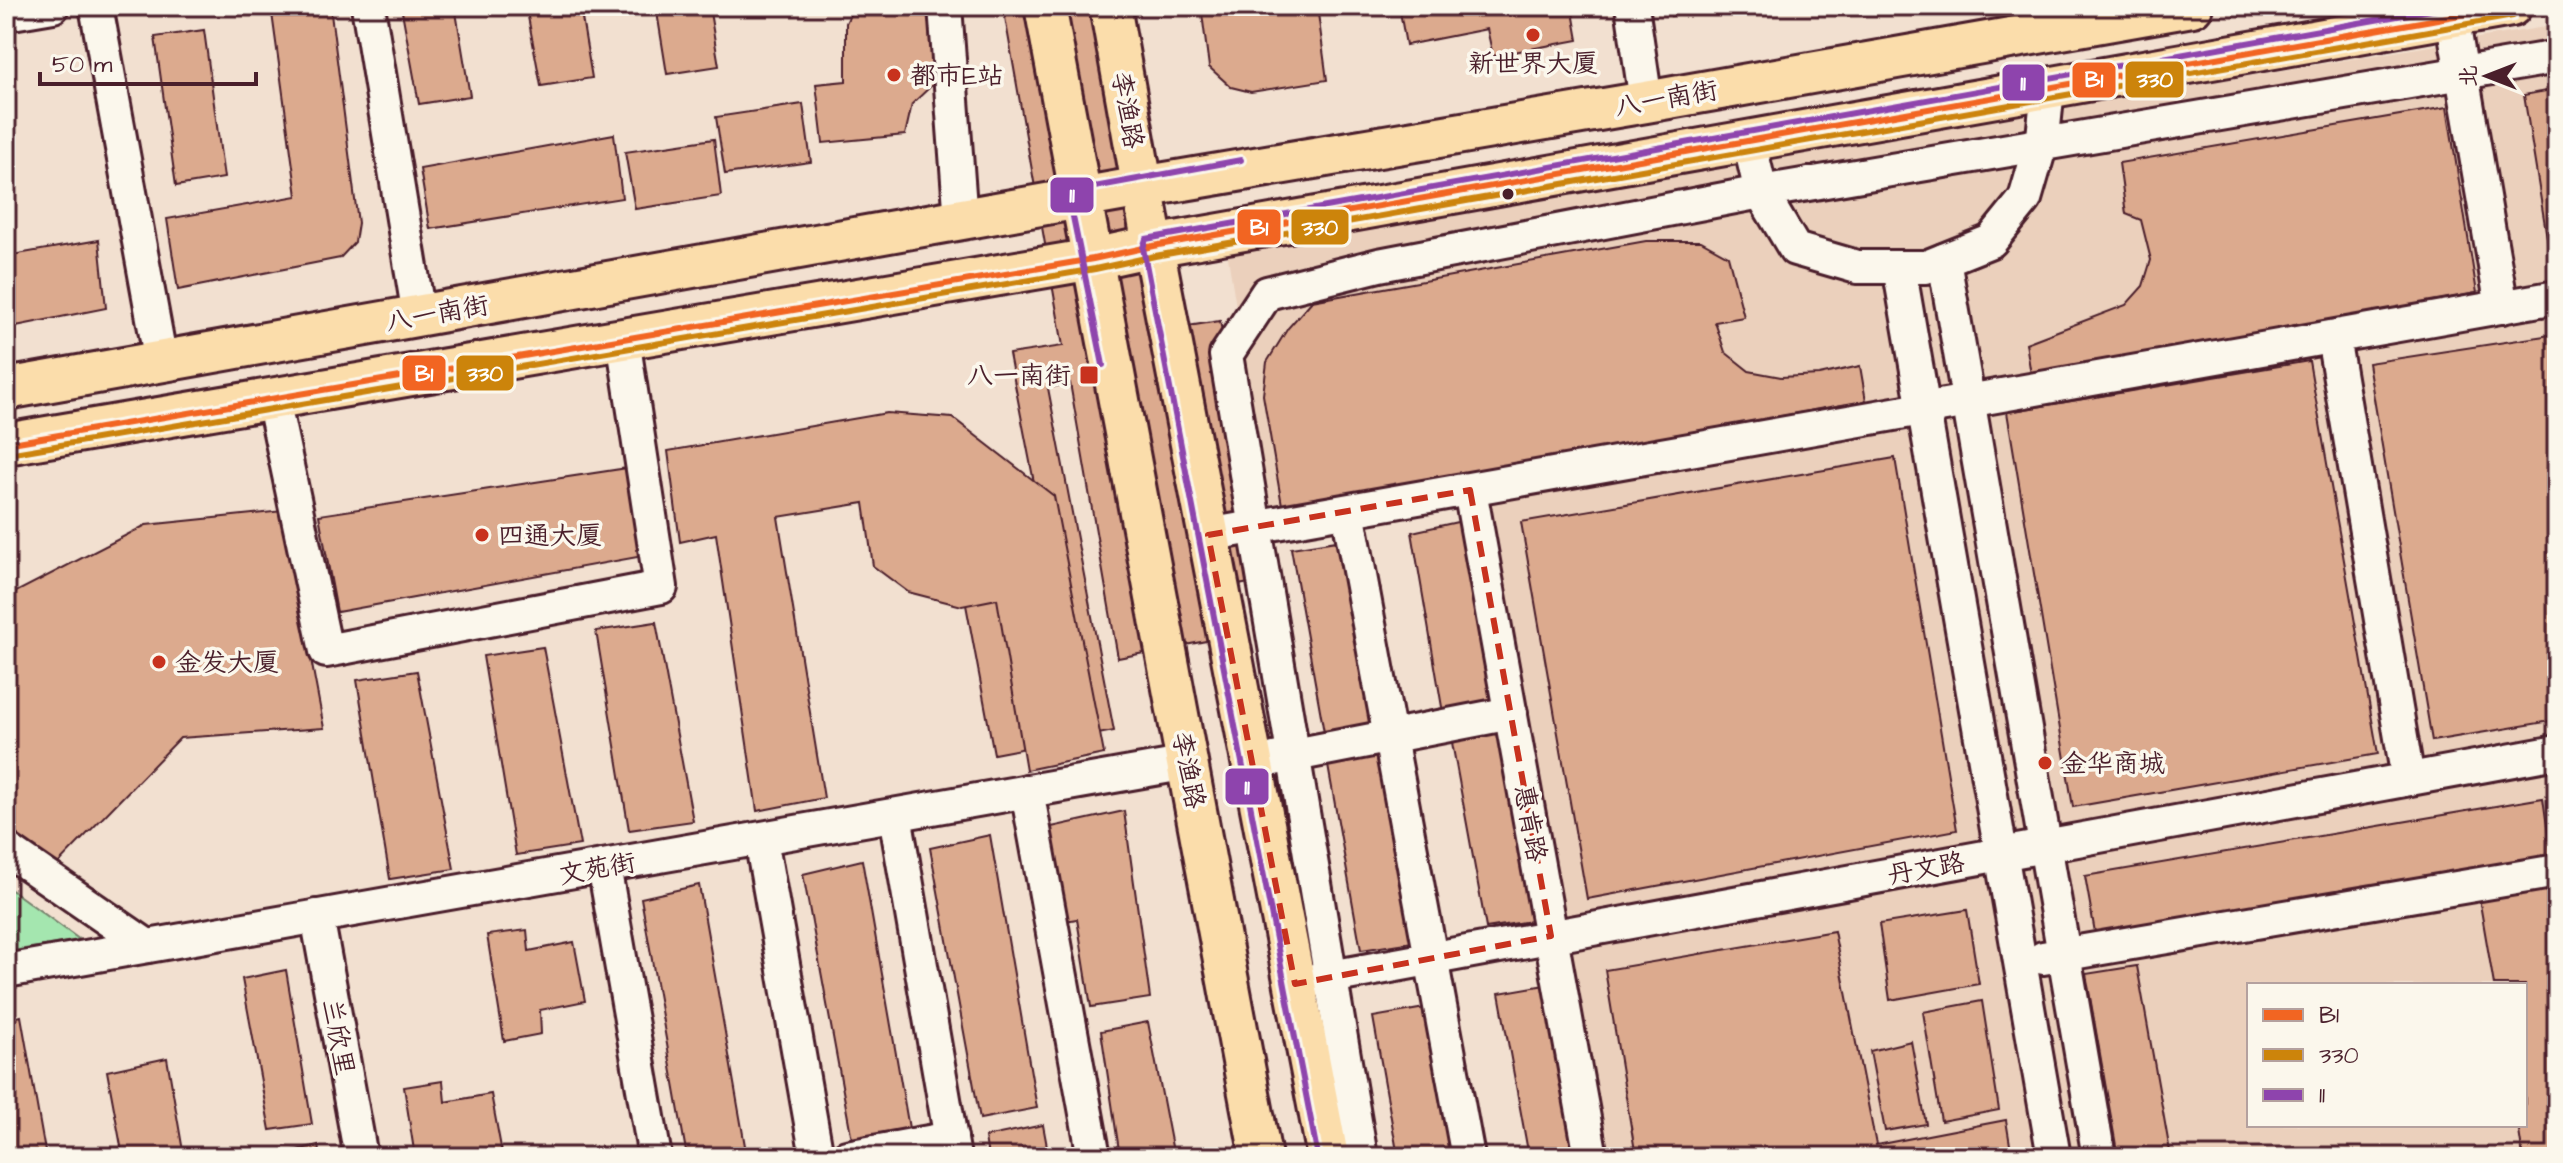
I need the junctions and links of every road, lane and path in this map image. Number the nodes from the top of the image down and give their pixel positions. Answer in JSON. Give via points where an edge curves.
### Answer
{"nodes":[{"id":1,"x":53,"y":6,"type":"edge"},
{"id":2,"x":96,"y":6,"type":"edge"},
{"id":3,"x":368,"y":6,"type":"edge"},
{"id":4,"x":945,"y":6,"type":"edge"},
{"id":5,"x":1045,"y":6,"type":"edge"},
{"id":6,"x":1110,"y":6,"type":"edge"},
{"id":7,"x":1632,"y":6,"type":"edge"},
{"id":8,"x":2192,"y":6,"type":"edge"},
{"id":9,"x":2511,"y":6,"type":"edge"},
{"id":10,"x":6,"y":14,"type":"edge"},
{"id":11,"x":2452,"y":16,"type":"junction"},
{"id":12,"x":2557,"y":57,"type":"edge"},
{"id":13,"x":2462,"y":73,"type":"junction"},
{"id":14,"x":2048,"y":88,"type":"junction"},
{"id":15,"x":1646,"y":102,"type":"junction"},
{"id":16,"x":1749,"y":141,"type":"junction"},
{"id":17,"x":2041,"y":144,"type":"junction"},
{"id":18,"x":1142,"y":187,"type":"junction"},
{"id":19,"x":1761,"y":192,"type":"junction"},
{"id":20,"x":1080,"y":200,"type":"junction"},
{"id":21,"x":961,"y":221,"type":"junction"},
{"id":22,"x":1153,"y":246,"type":"junction"},
{"id":23,"x":1093,"y":259,"type":"junction"},
{"id":24,"x":1944,"y":260,"type":"junction"},
{"id":25,"x":1899,"y":267,"type":"junction"},
{"id":26,"x":2557,"y":297,"type":"edge"},
{"id":27,"x":2502,"y":307,"type":"junction"},
{"id":28,"x":419,"y":316,"type":"junction"},
{"id":29,"x":2333,"y":337,"type":"junction"},
{"id":30,"x":623,"y":339,"type":"junction"},
{"id":31,"x":161,"y":362,"type":"junction"},
{"id":32,"x":6,"y":389,"type":"edge"},
{"id":33,"x":273,"y":399,"type":"junction"},
{"id":34,"x":1968,"y":402,"type":"junction"},
{"id":35,"x":1924,"y":410,"type":"junction"},
{"id":36,"x":6,"y":444,"type":"edge"},
{"id":37,"x":1470,"y":490,"type":"junction"},
{"id":38,"x":1348,"y":511,"type":"junction"},
{"id":39,"x":1255,"y":527,"type":"junction"},
{"id":40,"x":1208,"y":535,"type":"junction"},
{"id":41,"x":1511,"y":713,"type":"junction"},
{"id":42,"x":1389,"y":736,"type":"junction"},
{"id":43,"x":2557,"y":752,"type":"edge"},
{"id":44,"x":1293,"y":755,"type":"junction"},
{"id":45,"x":1188,"y":763,"type":"junction"},
{"id":46,"x":1252,"y":763,"type":"junction"},
{"id":47,"x":2408,"y":779,"type":"junction"},
{"id":48,"x":1027,"y":791,"type":"junction"},
{"id":49,"x":895,"y":815,"type":"junction"},
{"id":50,"x":761,"y":839,"type":"junction"},
{"id":51,"x":2045,"y":846,"type":"junction"},
{"id":52,"x":6,"y":849,"type":"edge"},
{"id":53,"x":2001,"y":854,"type":"junction"},
{"id":54,"x":604,"y":866,"type":"junction"},
{"id":55,"x":2557,"y":871,"type":"edge"},
{"id":56,"x":317,"y":916,"type":"junction"},
{"id":57,"x":1551,"y":936,"type":"junction"},
{"id":58,"x":147,"y":946,"type":"junction"},
{"id":59,"x":2064,"y":955,"type":"junction"},
{"id":60,"x":1431,"y":959,"type":"junction"},
{"id":61,"x":2020,"y":962,"type":"junction"},
{"id":62,"x":6,"y":971,"type":"edge"},
{"id":63,"x":1313,"y":980,"type":"junction"},
{"id":64,"x":952,"y":1147,"type":"edge"},
{"id":65,"x":361,"y":1157,"type":"edge"},
{"id":66,"x":655,"y":1157,"type":"edge"},
{"id":67,"x":817,"y":1157,"type":"edge"},
{"id":68,"x":847,"y":1157,"type":"edge"},
{"id":69,"x":1094,"y":1157,"type":"edge"},
{"id":70,"x":1261,"y":1157,"type":"edge"},
{"id":71,"x":1328,"y":1157,"type":"edge"},
{"id":72,"x":1361,"y":1157,"type":"edge"},
{"id":73,"x":1468,"y":1157,"type":"edge"},
{"id":74,"x":1591,"y":1157,"type":"edge"},
{"id":75,"x":2054,"y":1157,"type":"edge"},
{"id":76,"x":2099,"y":1157,"type":"edge"}],
"edges":[{"from":1,"to":10,"type":"street"},
{"from":2,"to":31,"type":"street"},
{"from":3,"to":28,"type":"street"},
{"from":4,"to":21,"type":"street"},
{"from":5,"to":20,"type":"main road","name":"李渔路"},
{"from":6,"to":18,"type":"main road","name":"李渔路"},
{"from":7,"to":15,"type":"street"},
{"from":8,"to":15,"type":"main road","name":"八一南街"},
{"from":9,"to":11,"type":"main road"},
{"from":11,"to":13,"type":"street"},
{"from":11,"to":14,"type":"main road"},
{"from":12,"to":13,"type":"street"},
{"from":13,"to":17,"type":"street"},
{"from":13,"to":27,"type":"street"},
{"from":14,"to":16,"type":"main road"},
{"from":14,"to":17,"type":"street"},
{"from":15,"to":18,"type":"main road","name":"八一南街"},
{"from":16,"to":19,"type":"street"},
{"from":16,"to":22,"type":"main road"},
{"from":17,"to":19,"type":"street"},
{"from":17,"to":24,"type":"street","via":[[2025,199],[1991,241]]},
{"from":18,"to":20,"type":"main road","name":"八一南街"},
{"from":18,"to":22,"type":"main road","name":"李渔路"},
{"from":19,"to":25,"type":"street","via":[[1795,249],[1857,267]]},
{"from":19,"to":39,"type":"street","via":[[1379,265],[1267,293],[1226,355]]},
{"from":20,"to":21,"type":"main road","name":"八一南街"},
{"from":20,"to":23,"type":"main road","name":"李渔路"},
{"from":21,"to":28,"type":"main road","name":"八一南街"},
{"from":22,"to":23,"type":"main road"},
{"from":22,"to":40,"type":"main road","name":"李渔路"},
{"from":23,"to":30,"type":"main road"},
{"from":23,"to":45,"type":"main road","name":"李渔路"},
{"from":24,"to":25,"type":"street","via":[[1926,267]]},
{"from":24,"to":34,"type":"street"},
{"from":25,"to":35,"type":"street"},
{"from":26,"to":27,"type":"street"},
{"from":27,"to":29,"type":"street"},
{"from":28,"to":31,"type":"main road","name":"八一南街"},
{"from":29,"to":34,"type":"street"},
{"from":29,"to":47,"type":"street"},
{"from":30,"to":33,"type":"main road"},
{"from":30,"to":33,"type":"street","via":[[661,587],[326,651]]},
{"from":31,"to":32,"type":"main road","name":"八一南街"},
{"from":33,"to":36,"type":"main road"},
{"from":34,"to":35,"type":"street"},
{"from":34,"to":51,"type":"street"},
{"from":35,"to":37,"type":"street"},
{"from":35,"to":53,"type":"street"},
{"from":37,"to":38,"type":"street"},
{"from":37,"to":41,"type":"street","name":"惠肯路"},
{"from":38,"to":39,"type":"street"},
{"from":38,"to":42,"type":"street"},
{"from":39,"to":40,"type":"street"},
{"from":39,"to":44,"type":"street"},
{"from":40,"to":46,"type":"main road","name":"李渔路"},
{"from":41,"to":42,"type":"street"},
{"from":41,"to":57,"type":"street","name":"惠肯路"},
{"from":42,"to":44,"type":"street"},
{"from":42,"to":60,"type":"street"},
{"from":43,"to":47,"type":"street","name":"丹文路"},
{"from":44,"to":46,"type":"street"},
{"from":44,"to":63,"type":"street"},
{"from":45,"to":48,"type":"street","name":"文苑街"},
{"from":45,"to":70,"type":"main road","name":"李渔路"},
{"from":46,"to":63,"type":"main road","name":"李渔路"},
{"from":47,"to":51,"type":"street","name":"丹文路"},
{"from":48,"to":49,"type":"street","name":"文苑街"},
{"from":48,"to":69,"type":"street"},
{"from":49,"to":50,"type":"street","name":"文苑街"},
{"from":49,"to":64,"type":"street"},
{"from":50,"to":54,"type":"street","name":"文苑街"},
{"from":50,"to":67,"type":"street"},
{"from":51,"to":53,"type":"street","name":"丹文路"},
{"from":51,"to":59,"type":"street"},
{"from":52,"to":58,"type":"street"},
{"from":53,"to":57,"type":"street","name":"丹文路"},
{"from":53,"to":61,"type":"street"},
{"from":54,"to":56,"type":"street","name":"文苑街"},
{"from":54,"to":66,"type":"street"},
{"from":55,"to":59,"type":"street"},
{"from":56,"to":58,"type":"street","name":"文苑街"},
{"from":56,"to":65,"type":"street","name":"兰欣里"},
{"from":57,"to":60,"type":"street","name":"丹文路"},
{"from":57,"to":74,"type":"street","name":"惠肯路"},
{"from":58,"to":62,"type":"street","name":"文苑街"},
{"from":59,"to":61,"type":"street"},
{"from":59,"to":76,"type":"street"},
{"from":60,"to":63,"type":"street","name":"丹文路"},
{"from":60,"to":73,"type":"street"},
{"from":61,"to":75,"type":"street"},
{"from":63,"to":71,"type":"main road","name":"李渔路"},
{"from":63,"to":72,"type":"street"},
{"from":64,"to":68,"type":"street"}]}
